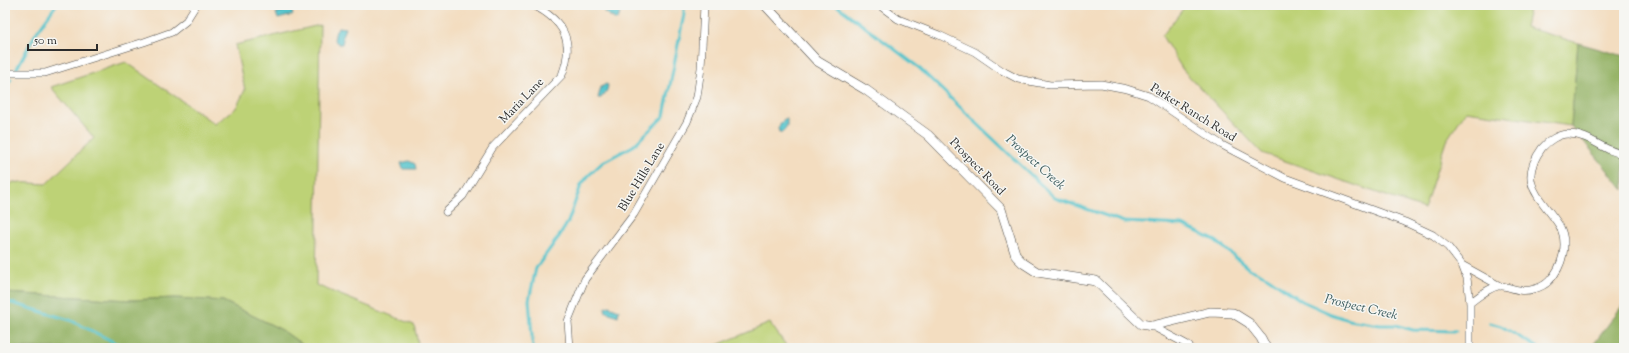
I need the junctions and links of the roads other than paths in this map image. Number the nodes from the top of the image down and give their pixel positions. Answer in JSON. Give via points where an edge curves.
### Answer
{"nodes":[{"id":1,"x":196,"y":5,"type":"edge"},
{"id":2,"x":532,"y":5,"type":"edge"},
{"id":3,"x":704,"y":5,"type":"edge"},
{"id":4,"x":765,"y":5,"type":"edge"},
{"id":5,"x":879,"y":5,"type":"edge"},
{"id":6,"x":5,"y":73,"type":"edge"},
{"id":7,"x":1624,"y":154,"type":"edge"},
{"id":8,"x":446,"y":212,"type":"dead end"},
{"id":9,"x":1462,"y":265,"type":"junction"},
{"id":10,"x":1500,"y":286,"type":"junction"},
{"id":11,"x":1470,"y":303,"type":"junction"},
{"id":12,"x":1152,"y":326,"type":"junction"},
{"id":13,"x":570,"y":348,"type":"edge"},
{"id":14,"x":1191,"y":348,"type":"edge"},
{"id":15,"x":1266,"y":348,"type":"edge"},
{"id":16,"x":1470,"y":348,"type":"edge"}],
"edges":[{"from":1,"to":6,"type":"street","via":[[186,20],[172,32],[144,42],[45,73]]},
{"from":2,"to":8,"type":"street","name":"Maria Lane","via":[[548,12],[564,30],[568,51],[562,75],[493,147],[463,196]]},
{"from":3,"to":13,"type":"street","name":"Blue Hills Lane","via":[[697,97],[687,122],[634,214],[585,279],[568,320]]},
{"from":4,"to":12,"type":"street","name":"Prospect Road","via":[[817,61],[866,90],[928,134],[1001,209],[1016,256],[1023,263],[1037,272],[1096,281],[1141,324]]},
{"from":5,"to":9,"type":"street","name":"Parker Ranch Road","via":[[898,19],[975,52],[1018,79],[1050,85],[1101,84],[1150,96],[1222,144],[1285,178],[1405,222],[1433,235],[1448,247]]},
{"from":7,"to":10,"type":"street","name":"Parker Ranch Road","via":[[1603,148],[1592,139],[1575,135],[1558,136],[1546,144],[1536,157],[1531,174],[1532,184],[1535,194],[1560,226],[1565,245],[1561,265],[1540,288],[1520,290]]},
{"from":9,"to":10,"type":"street","name":"Parker Ranch Road"},
{"from":9,"to":11,"type":"street","name":"Parker Ranch Road","via":[[1467,278]]},
{"from":10,"to":11,"type":"street","via":[[1491,288]]},
{"from":11,"to":16,"type":"street","name":"Parker Ranch Road"},
{"from":12,"to":14,"type":"street"},
{"from":12,"to":15,"type":"street","via":[[1210,312],[1233,313],[1249,323]]}]}
